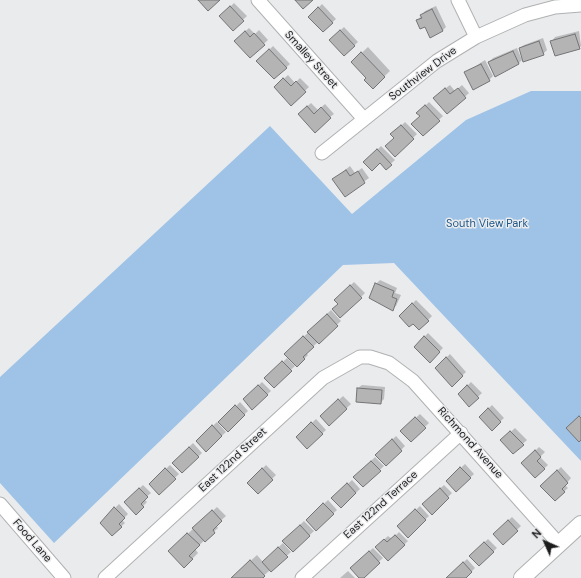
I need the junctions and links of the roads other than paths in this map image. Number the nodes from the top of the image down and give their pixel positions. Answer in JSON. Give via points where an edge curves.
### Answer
{"nodes":[{"id":1,"x":258,"y":0,"type":"edge"},
{"id":2,"x":458,"y":0,"type":"edge"},
{"id":3,"x":581,"y":5,"type":"edge"},
{"id":4,"x":476,"y":37,"type":"junction"},
{"id":5,"x":364,"y":119,"type":"junction"},
{"id":6,"x":322,"y":153,"type":"dead end"},
{"id":7,"x":370,"y":357,"type":"joint"},
{"id":8,"x":461,"y":433,"type":"junction"},
{"id":9,"x":0,"y":504,"type":"edge"},
{"id":10,"x":581,"y":524,"type":"edge"},
{"id":11,"x":559,"y":544,"type":"junction"},
{"id":12,"x":64,"y":578,"type":"edge"},
{"id":13,"x":105,"y":578,"type":"edge"},
{"id":14,"x":302,"y":578,"type":"edge"},
{"id":15,"x":522,"y":578,"type":"edge"}],
"edges":[{"from":1,"to":5,"type":"street","name":"Smalley Street"},
{"from":2,"to":4,"type":"street"},
{"from":3,"to":4,"type":"street","name":"Southview Drive","via":[[555,7],[525,15]]},
{"from":4,"to":5,"type":"street","name":"Southview Drive","via":[[437,61]]},
{"from":5,"to":6,"type":"street","name":"Southview Drive"},
{"from":7,"to":8,"type":"street","name":"Richmond Avenue","via":[[389,363],[414,380]]},
{"from":7,"to":13,"type":"street","name":"East 122nd Street","via":[[352,360],[323,378]]},
{"from":8,"to":11,"type":"street","name":"Richmond Avenue"},
{"from":8,"to":14,"type":"street","name":"East 122nd Terrace"},
{"from":9,"to":12,"type":"street","name":"Food Lane"},
{"from":10,"to":11,"type":"main road"},
{"from":11,"to":15,"type":"main road"}]}
